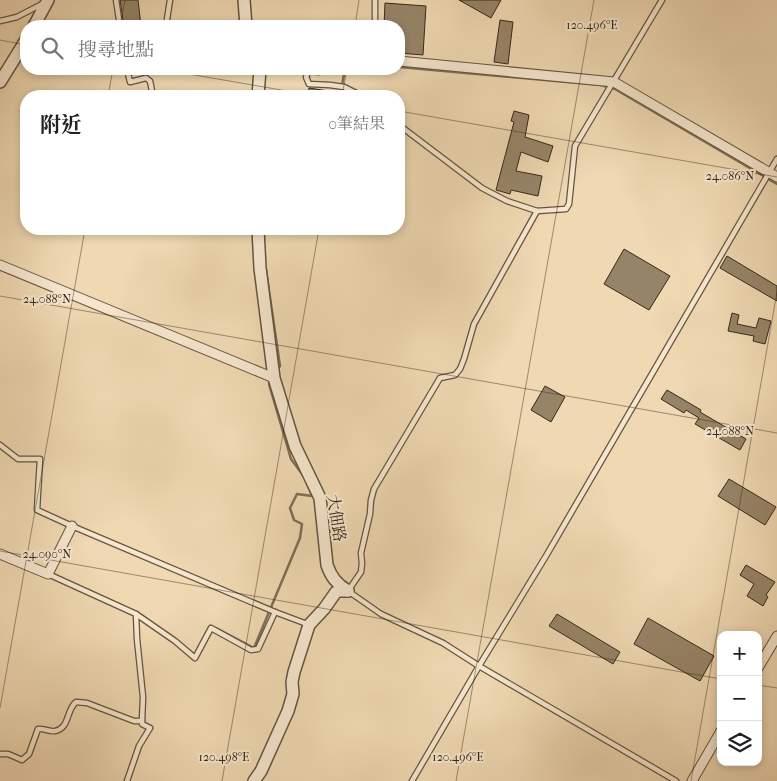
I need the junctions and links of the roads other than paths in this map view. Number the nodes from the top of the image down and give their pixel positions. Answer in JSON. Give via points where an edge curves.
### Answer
{"nodes":[{"id":1,"x":48,"y":0,"type":"edge"},
{"id":2,"x":116,"y":0,"type":"edge"},
{"id":3,"x":170,"y":0,"type":"edge"},
{"id":4,"x":244,"y":0,"type":"edge"},
{"id":5,"x":375,"y":0,"type":"edge"},
{"id":6,"x":662,"y":0,"type":"edge"},
{"id":7,"x":37,"y":20,"type":"edge"},
{"id":8,"x":119,"y":20,"type":"edge"},
{"id":9,"x":167,"y":20,"type":"edge"},
{"id":10,"x":246,"y":20,"type":"edge"},
{"id":11,"x":375,"y":20,"type":"edge"},
{"id":12,"x":0,"y":21,"type":"edge"},
{"id":13,"x":20,"y":50,"type":"edge"},
{"id":14,"x":405,"y":62,"type":"edge"},
{"id":15,"x":128,"y":75,"type":"edge"},
{"id":16,"x":260,"y":75,"type":"edge"},
{"id":17,"x":306,"y":75,"type":"edge"},
{"id":18,"x":0,"y":82,"type":"edge"},
{"id":19,"x":614,"y":82,"type":"junction"},
{"id":20,"x":152,"y":90,"type":"edge"},
{"id":21,"x":258,"y":90,"type":"edge"},
{"id":22,"x":350,"y":90,"type":"edge"},
{"id":23,"x":405,"y":130,"type":"edge"},
{"id":24,"x":777,"y":159,"type":"edge"},
{"id":25,"x":773,"y":174,"type":"edge"},
{"id":26,"x":537,"y":212,"type":"junction"},
{"id":27,"x":258,"y":235,"type":"edge"},
{"id":28,"x":0,"y":265,"type":"edge"},
{"id":29,"x":274,"y":378,"type":"junction"},
{"id":30,"x":0,"y":445,"type":"edge"},
{"id":31,"x":72,"y":526,"type":"junction"},
{"id":32,"x":0,"y":554,"type":"edge"},
{"id":33,"x":48,"y":574,"type":"junction"},
{"id":34,"x":348,"y":591,"type":"junction"},
{"id":35,"x":274,"y":612,"type":"junction"},
{"id":36,"x":136,"y":614,"type":"junction"},
{"id":37,"x":309,"y":625,"type":"junction"},
{"id":38,"x":777,"y":636,"type":"edge"},
{"id":39,"x":762,"y":661,"type":"edge"},
{"id":40,"x":479,"y":666,"type":"junction"},
{"id":41,"x":142,"y":721,"type":"junction"},
{"id":42,"x":717,"y":738,"type":"edge"},
{"id":43,"x":0,"y":754,"type":"edge"},
{"id":44,"x":127,"y":781,"type":"edge"},
{"id":45,"x":254,"y":781,"type":"edge"},
{"id":46,"x":412,"y":781,"type":"edge"},
{"id":47,"x":676,"y":781,"type":"edge"},
{"id":48,"x":692,"y":781,"type":"edge"}],
"edges":[{"from":1,"to":7,"type":"street"},
{"from":1,"to":12,"type":"lane","via":[[16,17]]},
{"from":2,"to":8,"type":"lane"},
{"from":3,"to":9,"type":"lane"},
{"from":4,"to":10,"type":"street"},
{"from":5,"to":11,"type":"lane"},
{"from":6,"to":19,"type":"lane"},
{"from":13,"to":18,"type":"street"},
{"from":14,"to":19,"type":"street"},
{"from":15,"to":20,"type":"lane","via":[[130,82],[150,80]]},
{"from":16,"to":21,"type":"street"},
{"from":17,"to":22,"type":"lane","via":[[309,84]]},
{"from":19,"to":25,"type":"street"},
{"from":19,"to":26,"type":"lane","via":[[575,146],[569,204],[566,209]]},
{"from":23,"to":26,"type":"lane","via":[[482,188]]},
{"from":24,"to":25,"type":"lane"},
{"from":25,"to":40,"type":"lane"},
{"from":26,"to":34,"type":"lane","via":[[474,324],[460,369],[455,375],[440,378],[437,382],[374,489],[361,553],[361,572]]},
{"from":27,"to":29,"type":"street","name":"大佃路"},
{"from":28,"to":29,"type":"street"},
{"from":29,"to":34,"type":"street","name":"大佃路","via":[[295,446],[320,498],[327,565],[331,575]]},
{"from":30,"to":31,"type":"lane","via":[[18,459],[40,459],[36,510]]},
{"from":31,"to":33,"type":"street"},
{"from":31,"to":35,"type":"lane"},
{"from":32,"to":33,"type":"street"},
{"from":33,"to":36,"type":"lane"},
{"from":34,"to":37,"type":"street","via":[[336,592]]},
{"from":34,"to":40,"type":"lane","via":[[381,614],[443,643]]},
{"from":35,"to":36,"type":"lane","via":[[258,649],[251,650],[211,628],[196,658]]},
{"from":35,"to":37,"type":"lane"},
{"from":36,"to":41,"type":"lane"},
{"from":37,"to":45,"type":"street","via":[[294,672],[288,711]]},
{"from":38,"to":39,"type":"street"},
{"from":40,"to":46,"type":"lane"},
{"from":40,"to":47,"type":"lane"},
{"from":41,"to":43,"type":"lane","via":[[76,702],[60,729],[53,732],[38,729],[29,754],[22,760]]},
{"from":41,"to":44,"type":"lane","via":[[150,728],[139,746]]},
{"from":42,"to":48,"type":"street"}]}
